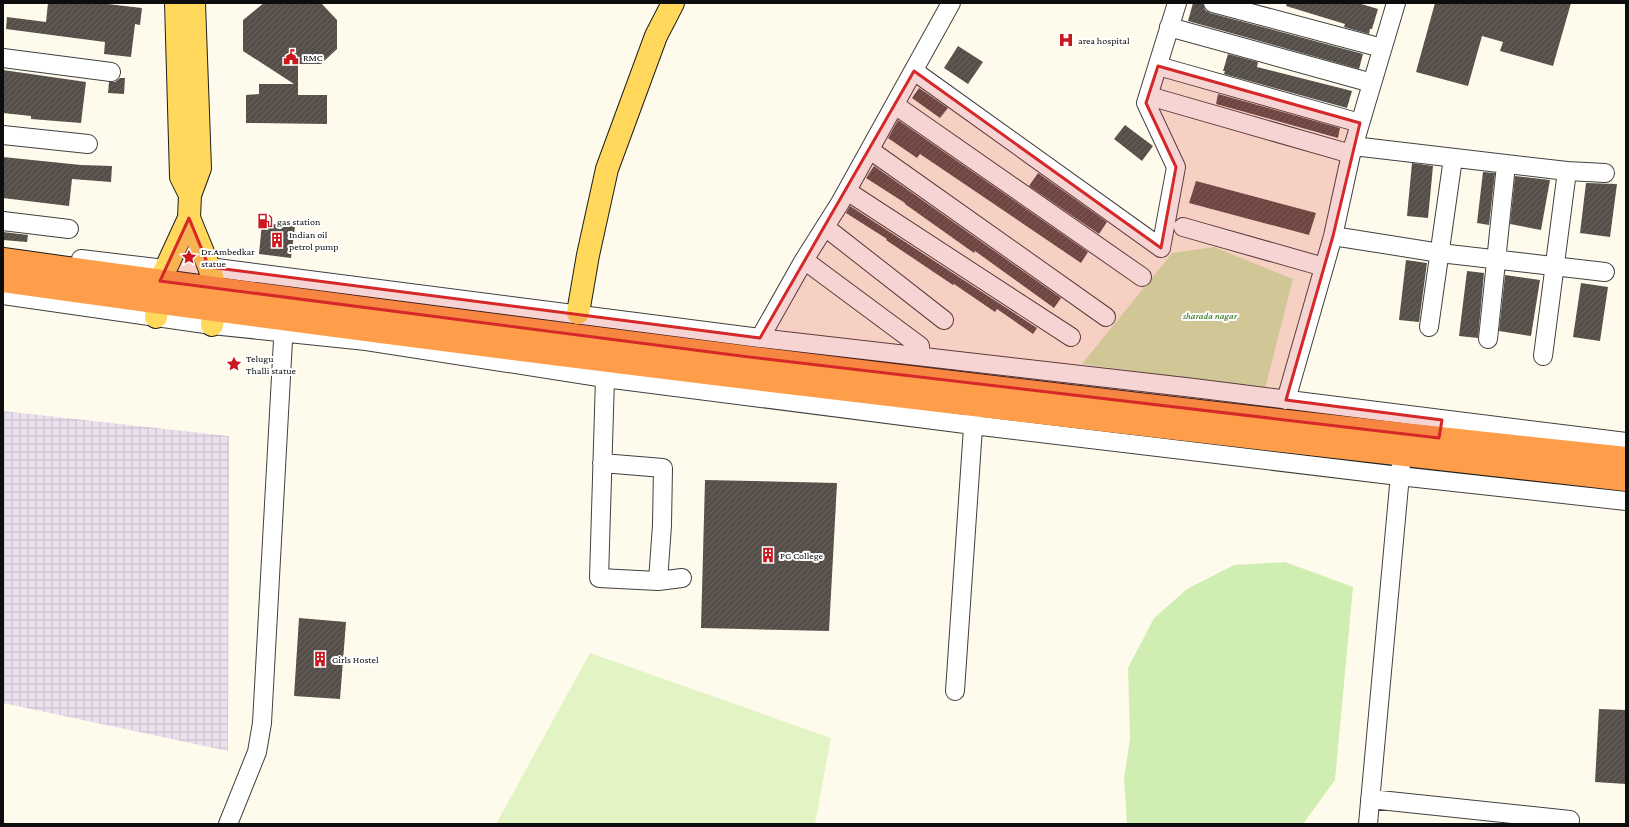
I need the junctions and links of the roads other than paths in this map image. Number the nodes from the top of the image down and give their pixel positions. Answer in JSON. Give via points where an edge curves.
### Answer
{"nodes":[{"id":1,"x":176,"y":3,"type":"edge"},
{"id":2,"x":194,"y":3,"type":"edge"},
{"id":3,"x":673,"y":3,"type":"edge"},
{"id":4,"x":951,"y":3,"type":"edge"},
{"id":5,"x":1177,"y":3,"type":"edge"},
{"id":6,"x":1213,"y":3,"type":"edge"},
{"id":7,"x":1396,"y":3,"type":"edge"},
{"id":8,"x":1170,"y":27,"type":"junction"},
{"id":9,"x":1382,"y":48,"type":"junction"},
{"id":10,"x":3,"y":58,"type":"edge"},
{"id":11,"x":1158,"y":66,"type":"junction"},
{"id":12,"x":914,"y":71,"type":"junction"},
{"id":13,"x":111,"y":72,"type":"dead end"},
{"id":14,"x":1372,"y":83,"type":"junction"},
{"id":15,"x":1149,"y":96,"type":"junction"},
{"id":16,"x":895,"y":105,"type":"junction"},
{"id":17,"x":1360,"y":122,"type":"junction"},
{"id":18,"x":3,"y":135,"type":"edge"},
{"id":19,"x":88,"y":144,"type":"dead end"},
{"id":20,"x":870,"y":150,"type":"junction"},
{"id":21,"x":1352,"y":150,"type":"junction"},
{"id":22,"x":1453,"y":158,"type":"junction"},
{"id":23,"x":1506,"y":164,"type":"junction"},
{"id":24,"x":1567,"y":171,"type":"junction"},
{"id":25,"x":1605,"y":173,"type":"dead end"},
{"id":26,"x":847,"y":191,"type":"junction"},
{"id":27,"x":190,"y":195,"type":"junction"},
{"id":28,"x":189,"y":218,"type":"junction"},
{"id":29,"x":3,"y":221,"type":"edge"},
{"id":30,"x":825,"y":227,"type":"junction"},
{"id":31,"x":1183,"y":227,"type":"dead end"},
{"id":32,"x":69,"y":229,"type":"dead end"},
{"id":33,"x":1333,"y":236,"type":"junction"},
{"id":34,"x":3,"y":249,"type":"edge"},
{"id":35,"x":1440,"y":253,"type":"junction"},
{"id":36,"x":3,"y":259,"type":"edge"},
{"id":37,"x":804,"y":260,"type":"junction"},
{"id":38,"x":1496,"y":260,"type":"junction"},
{"id":39,"x":1555,"y":266,"type":"junction"},
{"id":40,"x":209,"y":267,"type":"junction"},
{"id":41,"x":1324,"y":267,"type":"junction"},
{"id":42,"x":1605,"y":272,"type":"dead end"},
{"id":43,"x":163,"y":275,"type":"junction"},
{"id":44,"x":1142,"y":276,"type":"dead end"},
{"id":45,"x":3,"y":281,"type":"edge"},
{"id":46,"x":216,"y":289,"type":"junction"},
{"id":47,"x":3,"y":295,"type":"edge"},
{"id":48,"x":156,"y":310,"type":"junction"},
{"id":49,"x":578,"y":314,"type":"junction"},
{"id":50,"x":1106,"y":317,"type":"dead end"},
{"id":51,"x":213,"y":318,"type":"junction"},
{"id":52,"x":944,"y":320,"type":"dead end"},
{"id":53,"x":284,"y":326,"type":"junction"},
{"id":54,"x":1429,"y":327,"type":"dead end"},
{"id":55,"x":515,"y":336,"type":"junction"},
{"id":56,"x":1071,"y":337,"type":"dead end"},
{"id":57,"x":760,"y":338,"type":"junction"},
{"id":58,"x":1488,"y":339,"type":"dead end"},
{"id":59,"x":544,"y":350,"type":"junction"},
{"id":60,"x":920,"y":356,"type":"junction"},
{"id":61,"x":1543,"y":356,"type":"dead end"},
{"id":62,"x":605,"y":378,"type":"junction"},
{"id":63,"x":1286,"y":400,"type":"junction"},
{"id":64,"x":974,"y":415,"type":"junction"},
{"id":65,"x":1440,"y":429,"type":"junction"},
{"id":66,"x":1626,"y":442,"type":"edge"},
{"id":67,"x":1402,"y":455,"type":"junction"},
{"id":68,"x":1626,"y":458,"type":"edge"},
{"id":69,"x":602,"y":463,"type":"junction"},
{"id":70,"x":1399,"y":476,"type":"junction"},
{"id":71,"x":1626,"y":480,"type":"edge"},
{"id":72,"x":1626,"y":501,"type":"edge"},
{"id":73,"x":682,"y":578,"type":"dead end"},
{"id":74,"x":658,"y":581,"type":"junction"},
{"id":75,"x":955,"y":691,"type":"dead end"},
{"id":76,"x":1370,"y":798,"type":"junction"},
{"id":77,"x":228,"y":824,"type":"edge"},
{"id":78,"x":1368,"y":824,"type":"edge"},
{"id":79,"x":1570,"y":824,"type":"edge"}],
"edges":[{"from":1,"to":27,"type":"main road","via":[[181,177]]},
{"from":2,"to":27,"type":"main road","via":[[200,168]]},
{"from":3,"to":49,"type":"main road","via":[[656,36],[607,169]]},
{"from":4,"to":12,"type":"street"},
{"from":5,"to":8,"type":"street"},
{"from":6,"to":9,"type":"street"},
{"from":7,"to":9,"type":"street"},
{"from":8,"to":11,"type":"street"},
{"from":8,"to":14,"type":"street"},
{"from":9,"to":14,"type":"street"},
{"from":10,"to":13,"type":"street"},
{"from":11,"to":15,"type":"street"},
{"from":11,"to":17,"type":"street"},
{"from":12,"to":15,"type":"street","via":[[1161,248],[1176,167],[1146,103]]},
{"from":12,"to":16,"type":"street"},
{"from":14,"to":17,"type":"street"},
{"from":15,"to":21,"type":"street"},
{"from":16,"to":20,"type":"street"},
{"from":16,"to":44,"type":"street"},
{"from":17,"to":21,"type":"street"},
{"from":18,"to":19,"type":"street"},
{"from":20,"to":26,"type":"street"},
{"from":20,"to":50,"type":"street"},
{"from":21,"to":22,"type":"street"},
{"from":21,"to":33,"type":"street"},
{"from":22,"to":23,"type":"street"},
{"from":22,"to":35,"type":"street"},
{"from":23,"to":24,"type":"street"},
{"from":23,"to":38,"type":"street"},
{"from":24,"to":25,"type":"street"},
{"from":24,"to":39,"type":"street"},
{"from":26,"to":30,"type":"street"},
{"from":26,"to":56,"type":"street"},
{"from":27,"to":28,"type":"main road"},
{"from":28,"to":40,"type":"main road"},
{"from":28,"to":43,"type":"main road"},
{"from":29,"to":32,"type":"street"},
{"from":30,"to":37,"type":"street"},
{"from":30,"to":52,"type":"street"},
{"from":31,"to":41,"type":"street"},
{"from":33,"to":35,"type":"street"},
{"from":33,"to":41,"type":"street"},
{"from":34,"to":43,"type":"street"},
{"from":35,"to":38,"type":"street"},
{"from":35,"to":54,"type":"street"},
{"from":36,"to":43,"type":"highway"},
{"from":37,"to":57,"type":"street"},
{"from":37,"to":60,"type":"street","via":[[920,346]]},
{"from":38,"to":39,"type":"street"},
{"from":38,"to":58,"type":"street"},
{"from":39,"to":42,"type":"street"},
{"from":39,"to":61,"type":"street"},
{"from":40,"to":46,"type":"main road"},
{"from":40,"to":55,"type":"street"},
{"from":41,"to":63,"type":"street"},
{"from":43,"to":46,"type":"highway"},
{"from":43,"to":48,"type":"main road"},
{"from":45,"to":48,"type":"highway"},
{"from":46,"to":51,"type":"main road"},
{"from":46,"to":55,"type":"highway"},
{"from":47,"to":48,"type":"street"},
{"from":48,"to":51,"type":"highway"},
{"from":49,"to":55,"type":"street","via":[[553,311]]},
{"from":49,"to":57,"type":"street"},
{"from":51,"to":53,"type":"highway"},
{"from":53,"to":55,"type":"highway","via":[[367,335]]},
{"from":53,"to":77,"type":"street","via":[[262,723],[257,752]]},
{"from":55,"to":59,"type":"highway"},
{"from":57,"to":60,"type":"street"},
{"from":59,"to":62,"type":"street"},
{"from":59,"to":64,"type":"highway"},
{"from":59,"to":65,"type":"highway"},
{"from":60,"to":63,"type":"street"},
{"from":62,"to":64,"type":"street"},
{"from":62,"to":69,"type":"street"},
{"from":63,"to":65,"type":"street"},
{"from":64,"to":67,"type":"highway"},
{"from":64,"to":70,"type":"street"},
{"from":64,"to":75,"type":"street"},
{"from":65,"to":66,"type":"street"},
{"from":65,"to":68,"type":"highway"},
{"from":67,"to":70,"type":"street"},
{"from":67,"to":71,"type":"highway"},
{"from":69,"to":74,"type":"street","via":[[600,578]]},
{"from":69,"to":74,"type":"street","via":[[663,468]]},
{"from":70,"to":72,"type":"street"},
{"from":70,"to":76,"type":"street"},
{"from":73,"to":74,"type":"street"},
{"from":76,"to":78,"type":"street"},
{"from":76,"to":79,"type":"street","via":[[1570,820]]}]}
